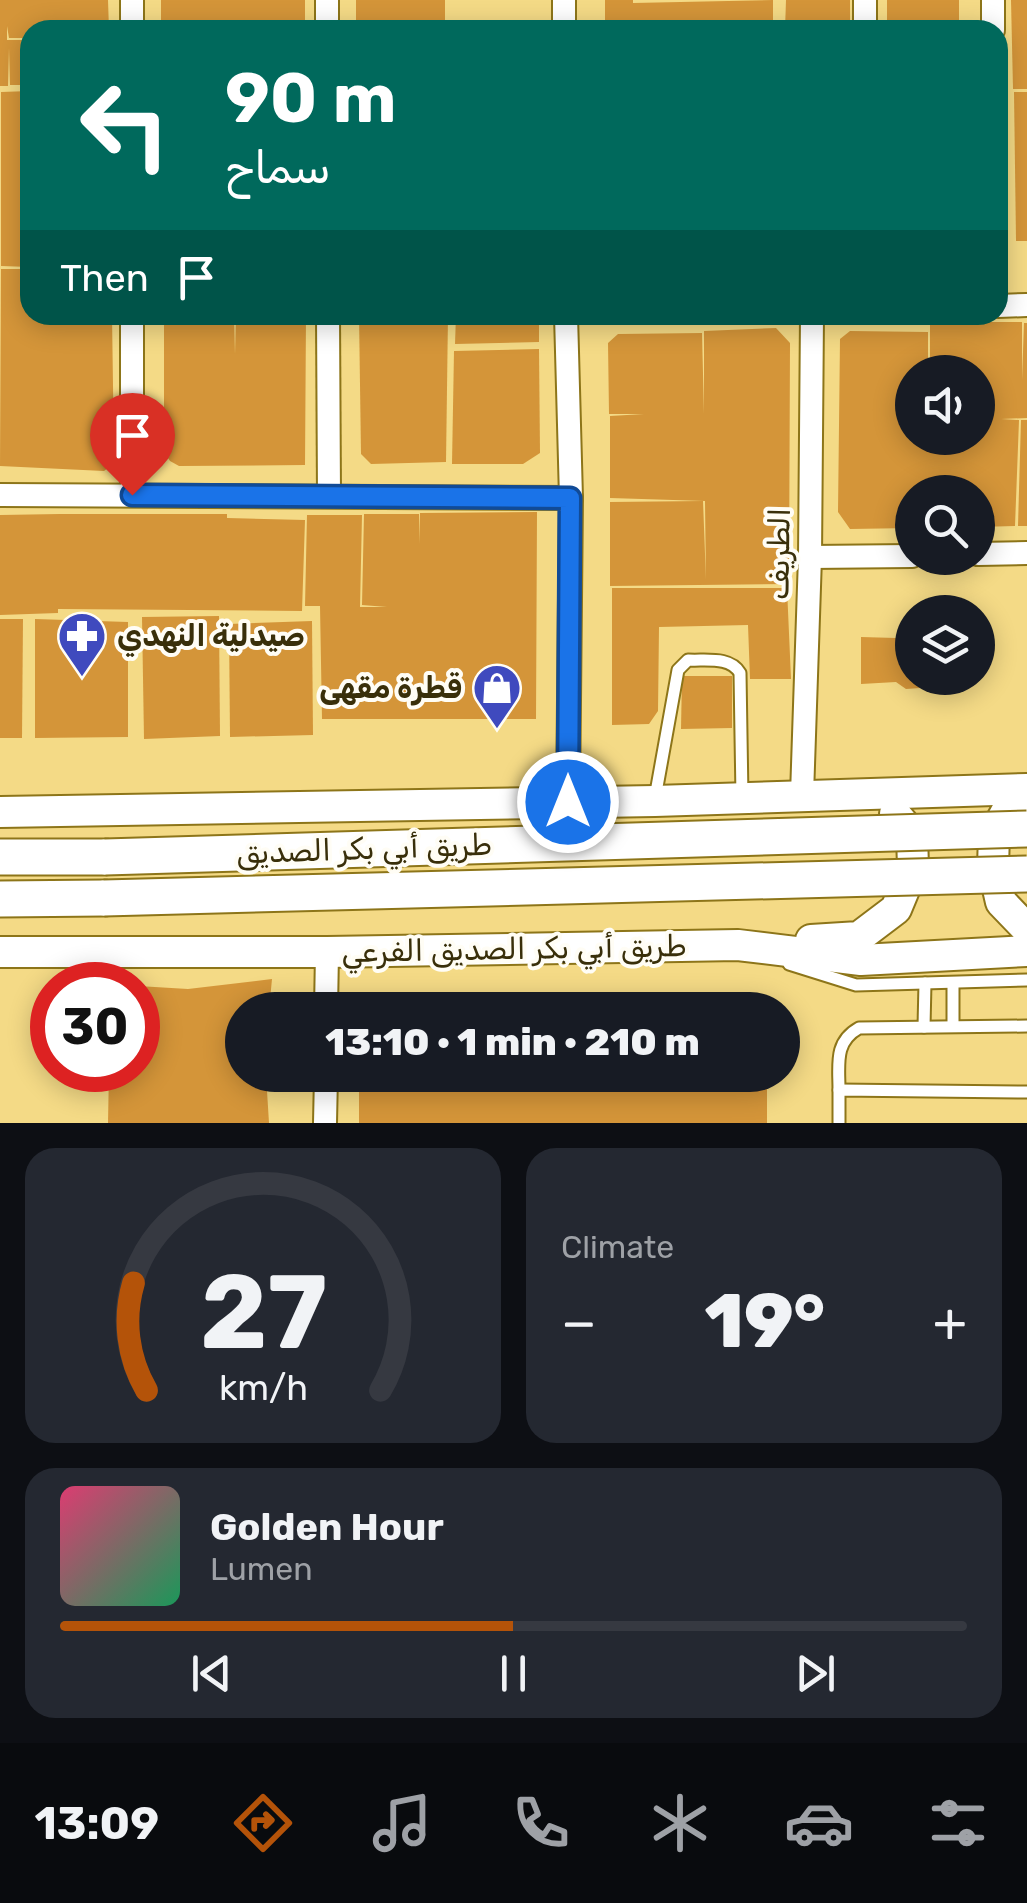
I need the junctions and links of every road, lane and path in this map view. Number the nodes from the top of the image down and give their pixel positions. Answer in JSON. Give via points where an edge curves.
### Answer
{"nodes":[{"id":1,"x":132,"y":325,"type":"edge"},
{"id":2,"x":328,"y":325,"type":"edge"},
{"id":3,"x":566,"y":325,"type":"edge"},
{"id":4,"x":812,"y":325,"type":"edge"},
{"id":5,"x":0,"y":495,"type":"edge"},
{"id":6,"x":132,"y":495,"type":"junction"},
{"id":7,"x":329,"y":496,"type":"junction"},
{"id":8,"x":570,"y":498,"type":"junction"},
{"id":9,"x":1027,"y":553,"type":"edge"},
{"id":10,"x":995,"y":554,"type":"edge"},
{"id":11,"x":895,"y":556,"type":"edge"},
{"id":12,"x":810,"y":558,"type":"junction"},
{"id":13,"x":1027,"y":789,"type":"edge"},
{"id":14,"x":802,"y":795,"type":"junction"},
{"id":15,"x":742,"y":797,"type":"junction"},
{"id":16,"x":655,"y":800,"type":"junction"},
{"id":17,"x":1027,"y":801,"type":"edge"},
{"id":18,"x":568,"y":802,"type":"junction"},
{"id":19,"x":0,"y":812,"type":"edge"},
{"id":20,"x":1027,"y":829,"type":"edge"},
{"id":21,"x":0,"y":858,"type":"edge"},
{"id":22,"x":1027,"y":874,"type":"edge"},
{"id":23,"x":0,"y":899,"type":"edge"},
{"id":24,"x":1027,"y":929,"type":"edge"},
{"id":25,"x":738,"y":945,"type":"junction"},
{"id":26,"x":0,"y":952,"type":"edge"},
{"id":27,"x":327,"y":952,"type":"junction"},
{"id":28,"x":1027,"y":952,"type":"edge"},
{"id":29,"x":1027,"y":980,"type":"edge"},
{"id":30,"x":925,"y":983,"type":"junction"},
{"id":31,"x":954,"y":983,"type":"junction"},
{"id":32,"x":326,"y":992,"type":"edge"},
{"id":33,"x":953,"y":1026,"type":"junction"},
{"id":34,"x":1027,"y":1026,"type":"edge"},
{"id":35,"x":924,"y":1027,"type":"junction"},
{"id":36,"x":839,"y":1090,"type":"junction"},
{"id":37,"x":326,"y":1092,"type":"edge"},
{"id":38,"x":1027,"y":1092,"type":"edge"},
{"id":39,"x":325,"y":1123,"type":"edge"},
{"id":40,"x":839,"y":1123,"type":"edge"}],
"edges":[{"from":1,"to":6,"type":"street"},
{"from":2,"to":7,"type":"street"},
{"from":3,"to":8,"type":"street"},
{"from":4,"to":12,"type":"street","name":"الطريف"},
{"from":5,"to":6,"type":"street"},
{"from":6,"to":7,"type":"street"},
{"from":7,"to":8,"type":"street"},
{"from":8,"to":18,"type":"street"},
{"from":9,"to":10,"type":"street"},
{"from":11,"to":12,"type":"street"},
{"from":12,"to":14,"type":"street","name":"الطريف"},
{"from":13,"to":14,"type":"street"},
{"from":14,"to":15,"type":"street"},
{"from":14,"to":25,"type":"street","via":[[885,802],[912,834],[913,868],[896,909],[859,937]]},
{"from":15,"to":16,"type":"street"},
{"from":15,"to":16,"type":"lane","via":[[740,673],[728,662],[688,660],[678,670]]},
{"from":16,"to":18,"type":"street"},
{"from":17,"to":24,"type":"street","via":[[1010,805],[994,834],[993,867],[1001,902]]},
{"from":18,"to":19,"type":"street"},
{"from":20,"to":21,"type":"main road","name":"طريق أبي بكر الصديق","bridge":true},
{"from":22,"to":23,"type":"main road","name":"طريق أبي بكر الصديق","bridge":true},
{"from":25,"to":27,"type":"street","name":"طريق أبي بكر الصديق الفرعي"},
{"from":25,"to":28,"type":"street","name":"طريق أبي بكر الصديق الفرعي","via":[[861,960]]},
{"from":25,"to":30,"type":"lane","via":[[836,981]]},
{"from":26,"to":27,"type":"street","name":"طريق أبي بكر الصديق الفرعي"},
{"from":27,"to":32,"type":"street"},
{"from":29,"to":31,"type":"lane"},
{"from":30,"to":31,"type":"lane"},
{"from":30,"to":35,"type":"lane"},
{"from":31,"to":33,"type":"lane"},
{"from":33,"to":34,"type":"lane"},
{"from":33,"to":35,"type":"lane"},
{"from":35,"to":36,"type":"lane","via":[[846,1034],[839,1046]]},
{"from":36,"to":38,"type":"lane"},
{"from":36,"to":40,"type":"lane"},
{"from":37,"to":39,"type":"street"}]}
